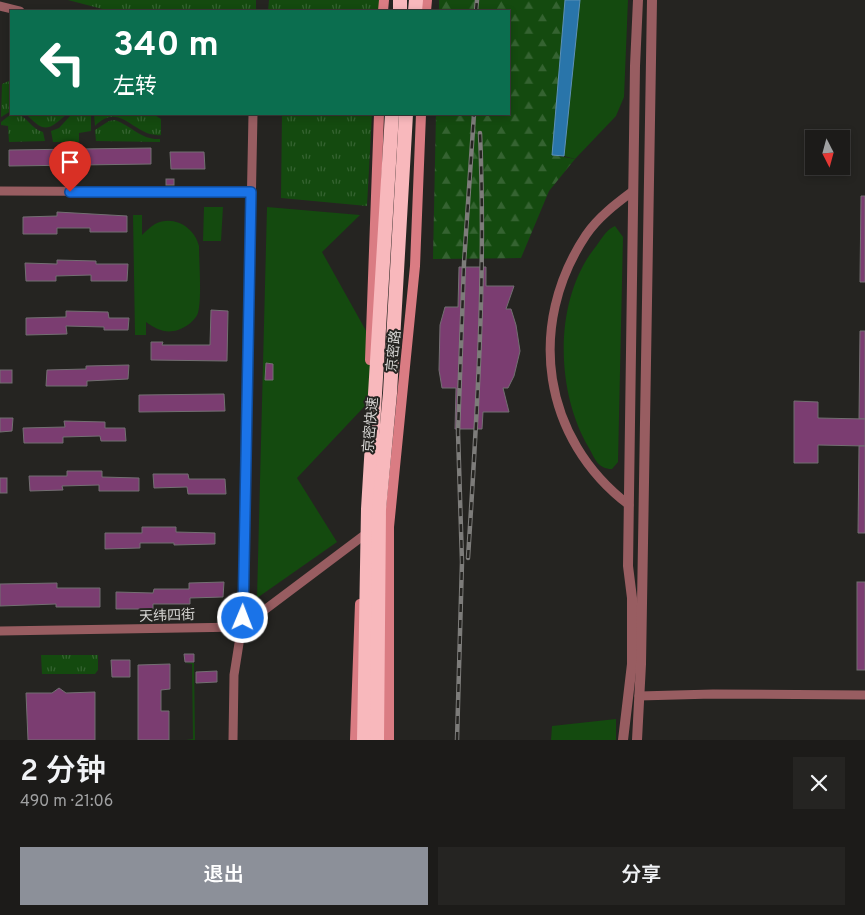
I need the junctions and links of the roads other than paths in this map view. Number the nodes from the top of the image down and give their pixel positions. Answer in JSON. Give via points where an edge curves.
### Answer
{"nodes":[{"id":1,"x":638,"y":0,"type":"edge"},
{"id":2,"x":652,"y":0,"type":"edge"},
{"id":3,"x":0,"y":6,"type":"edge"},
{"id":4,"x":16,"y":10,"type":"edge"},
{"id":5,"x":254,"y":115,"type":"edge"},
{"id":6,"x":379,"y":115,"type":"edge"},
{"id":7,"x":392,"y":115,"type":"edge"},
{"id":8,"x":406,"y":115,"type":"edge"},
{"id":9,"x":421,"y":115,"type":"edge"},
{"id":10,"x":633,"y":190,"type":"junction"},
{"id":11,"x":0,"y":191,"type":"edge"},
{"id":12,"x":251,"y":192,"type":"junction"},
{"id":13,"x":630,"y":505,"type":"junction"},
{"id":14,"x":364,"y":536,"type":"junction"},
{"id":15,"x":242,"y":627,"type":"junction"},
{"id":16,"x":0,"y":631,"type":"edge"},
{"id":17,"x":639,"y":696,"type":"junction"},
{"id":18,"x":865,"y":696,"type":"edge"},
{"id":19,"x":233,"y":740,"type":"edge"},
{"id":20,"x":355,"y":740,"type":"edge"},
{"id":21,"x":364,"y":740,"type":"edge"},
{"id":22,"x":377,"y":740,"type":"edge"},
{"id":23,"x":389,"y":740,"type":"edge"},
{"id":24,"x":623,"y":740,"type":"edge"},
{"id":25,"x":637,"y":740,"type":"edge"}],
"edges":[{"from":1,"to":10,"type":"street"},
{"from":2,"to":17,"type":"street"},
{"from":3,"to":4,"type":"street"},
{"from":5,"to":12,"type":"street"},
{"from":6,"to":14,"type":"main road","name":"京密路"},
{"from":7,"to":21,"type":"highway","name":"京密快速","via":[[368,509]]},
{"from":8,"to":22,"type":"highway","name":"京密快速","via":[[390,393],[379,509]]},
{"from":9,"to":23,"type":"main road","name":"京密路","via":[[415,266],[389,527]]},
{"from":10,"to":13,"type":"street"},
{"from":10,"to":13,"type":"street","via":[[609,209],[587,234],[569,267],[551,323],[549,353],[562,420],[571,438],[607,488]]},
{"from":11,"to":12,"type":"street"},
{"from":12,"to":15,"type":"street"},
{"from":13,"to":24,"type":"street","via":[[628,566],[632,598],[632,664]]},
{"from":14,"to":15,"type":"street"},
{"from":14,"to":20,"type":"main road","name":"京密路"},
{"from":15,"to":16,"type":"street","name":"天纬四街"},
{"from":15,"to":19,"type":"street","via":[[234,675]]},
{"from":17,"to":18,"type":"street"},
{"from":17,"to":25,"type":"street"}]}
